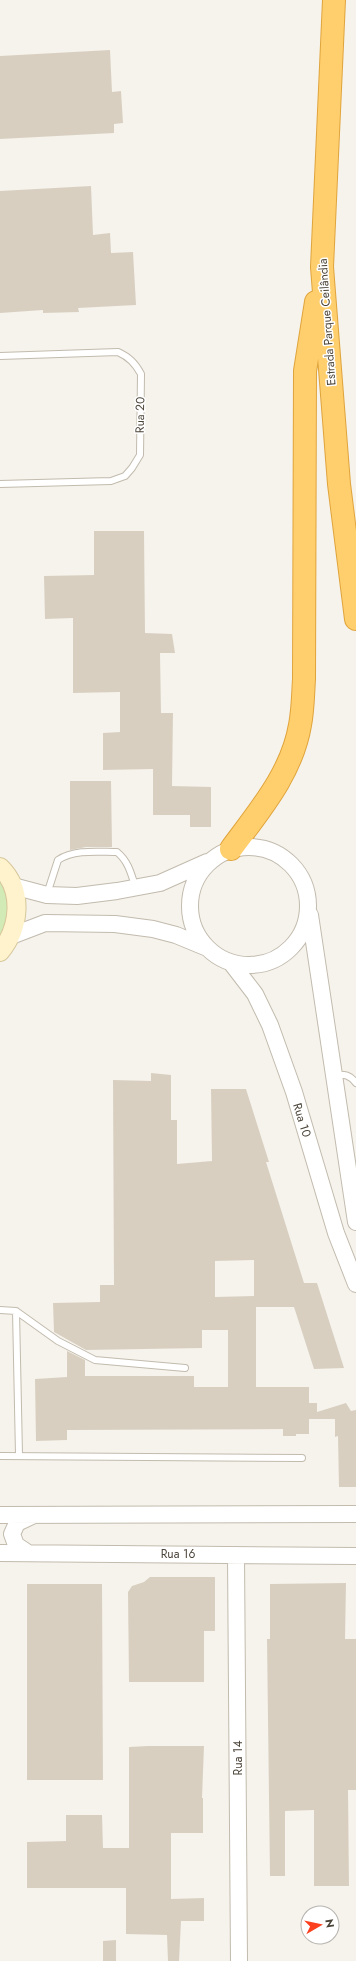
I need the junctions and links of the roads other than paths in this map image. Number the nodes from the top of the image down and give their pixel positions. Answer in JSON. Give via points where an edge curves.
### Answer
{"nodes":[{"id":1,"x":334,"y":0,"type":"edge"},
{"id":2,"x":322,"y":267,"type":"junction"},
{"id":3,"x":0,"y":356,"type":"edge"},
{"id":4,"x":0,"y":484,"type":"edge"},
{"id":5,"x":356,"y":619,"type":"edge"},
{"id":6,"x":231,"y":849,"type":"junction"},
{"id":7,"x":212,"y":859,"type":"junction"},
{"id":8,"x":0,"y":867,"type":"edge"},
{"id":9,"x":12,"y":886,"type":"junction"},
{"id":10,"x":135,"y":888,"type":"junction"},
{"id":11,"x":307,"y":894,"type":"junction"},
{"id":12,"x":47,"y":896,"type":"junction"},
{"id":13,"x":11,"y":936,"type":"junction"},
{"id":14,"x":205,"y":947,"type":"junction"},
{"id":15,"x":0,"y":952,"type":"edge"},
{"id":16,"x":232,"y":964,"type":"junction"},
{"id":17,"x":334,"y":1075,"type":"junction"},
{"id":18,"x":356,"y":1083,"type":"edge"},
{"id":19,"x":356,"y":1222,"type":"edge"},
{"id":20,"x":356,"y":1284,"type":"edge"},
{"id":21,"x":0,"y":1310,"type":"edge"},
{"id":22,"x":16,"y":1312,"type":"junction"},
{"id":23,"x":185,"y":1368,"type":"dead end"},
{"id":24,"x":19,"y":1455,"type":"junction"},
{"id":25,"x":0,"y":1456,"type":"edge"},
{"id":26,"x":302,"y":1458,"type":"dead end"},
{"id":27,"x":0,"y":1514,"type":"edge"},
{"id":28,"x":35,"y":1514,"type":"junction"},
{"id":29,"x":356,"y":1514,"type":"edge"},
{"id":30,"x":0,"y":1553,"type":"edge"},
{"id":31,"x":28,"y":1553,"type":"junction"},
{"id":32,"x":236,"y":1555,"type":"junction"},
{"id":33,"x":356,"y":1556,"type":"edge"},
{"id":34,"x":239,"y":1961,"type":"edge"}],
"edges":[{"from":1,"to":2,"type":"highway","name":"Estrada Parque Ceilândia"},
{"from":2,"to":5,"type":"highway","name":"Estrada Parque Ceilândia","via":[[339,484]]},
{"from":2,"to":6,"type":"highway","via":[[305,371],[304,679],[300,725],[290,761],[270,798]]},
{"from":3,"to":4,"type":"lane","name":"Rua 20","via":[[118,352],[129,357],[141,374],[140,455],[125,476],[111,481]]},
{"from":6,"to":7,"type":"street"},
{"from":6,"to":11,"type":"street","via":[[251,846],[270,850],[287,860],[300,876]]},
{"from":7,"to":10,"type":"street","via":[[160,883]]},
{"from":7,"to":14,"type":"street","via":[[199,874],[191,892],[190,912],[195,931]]},
{"from":8,"to":9,"type":"main road"},
{"from":9,"to":12,"type":"street"},
{"from":9,"to":13,"type":"main road","via":[[17,903]]},
{"from":10,"to":12,"type":"street","via":[[77,896]]},
{"from":10,"to":12,"type":"lane","via":[[129,866],[117,852],[79,852],[66,854],[58,860]]},
{"from":11,"to":16,"type":"street","via":[[308,914],[302,934],[289,950],[272,961],[252,966]]},
{"from":11,"to":17,"type":"street"},
{"from":13,"to":14,"type":"street","via":[[45,923],[115,924],[153,929]]},
{"from":13,"to":15,"type":"main road"},
{"from":14,"to":16,"type":"street"},
{"from":16,"to":20,"type":"street","name":"Rua 10","via":[[255,994],[270,1025],[294,1092],[336,1233]]},
{"from":17,"to":18,"type":"lane","via":[[345,1074],[352,1077]]},
{"from":17,"to":19,"type":"street"},
{"from":21,"to":22,"type":"lane"},
{"from":22,"to":23,"type":"lane","via":[[58,1341],[95,1360]]},
{"from":22,"to":24,"type":"lane"},
{"from":24,"to":25,"type":"lane"},
{"from":24,"to":26,"type":"lane"},
{"from":27,"to":28,"type":"street"},
{"from":28,"to":29,"type":"street"},
{"from":28,"to":31,"type":"street","via":[[17,1523],[12,1534],[16,1545]]},
{"from":30,"to":31,"type":"street","name":"Rua 16"},
{"from":31,"to":32,"type":"street","name":"Rua 16"},
{"from":32,"to":33,"type":"street","name":"Rua 16"},
{"from":32,"to":34,"type":"street","name":"Rua 14"}]}
